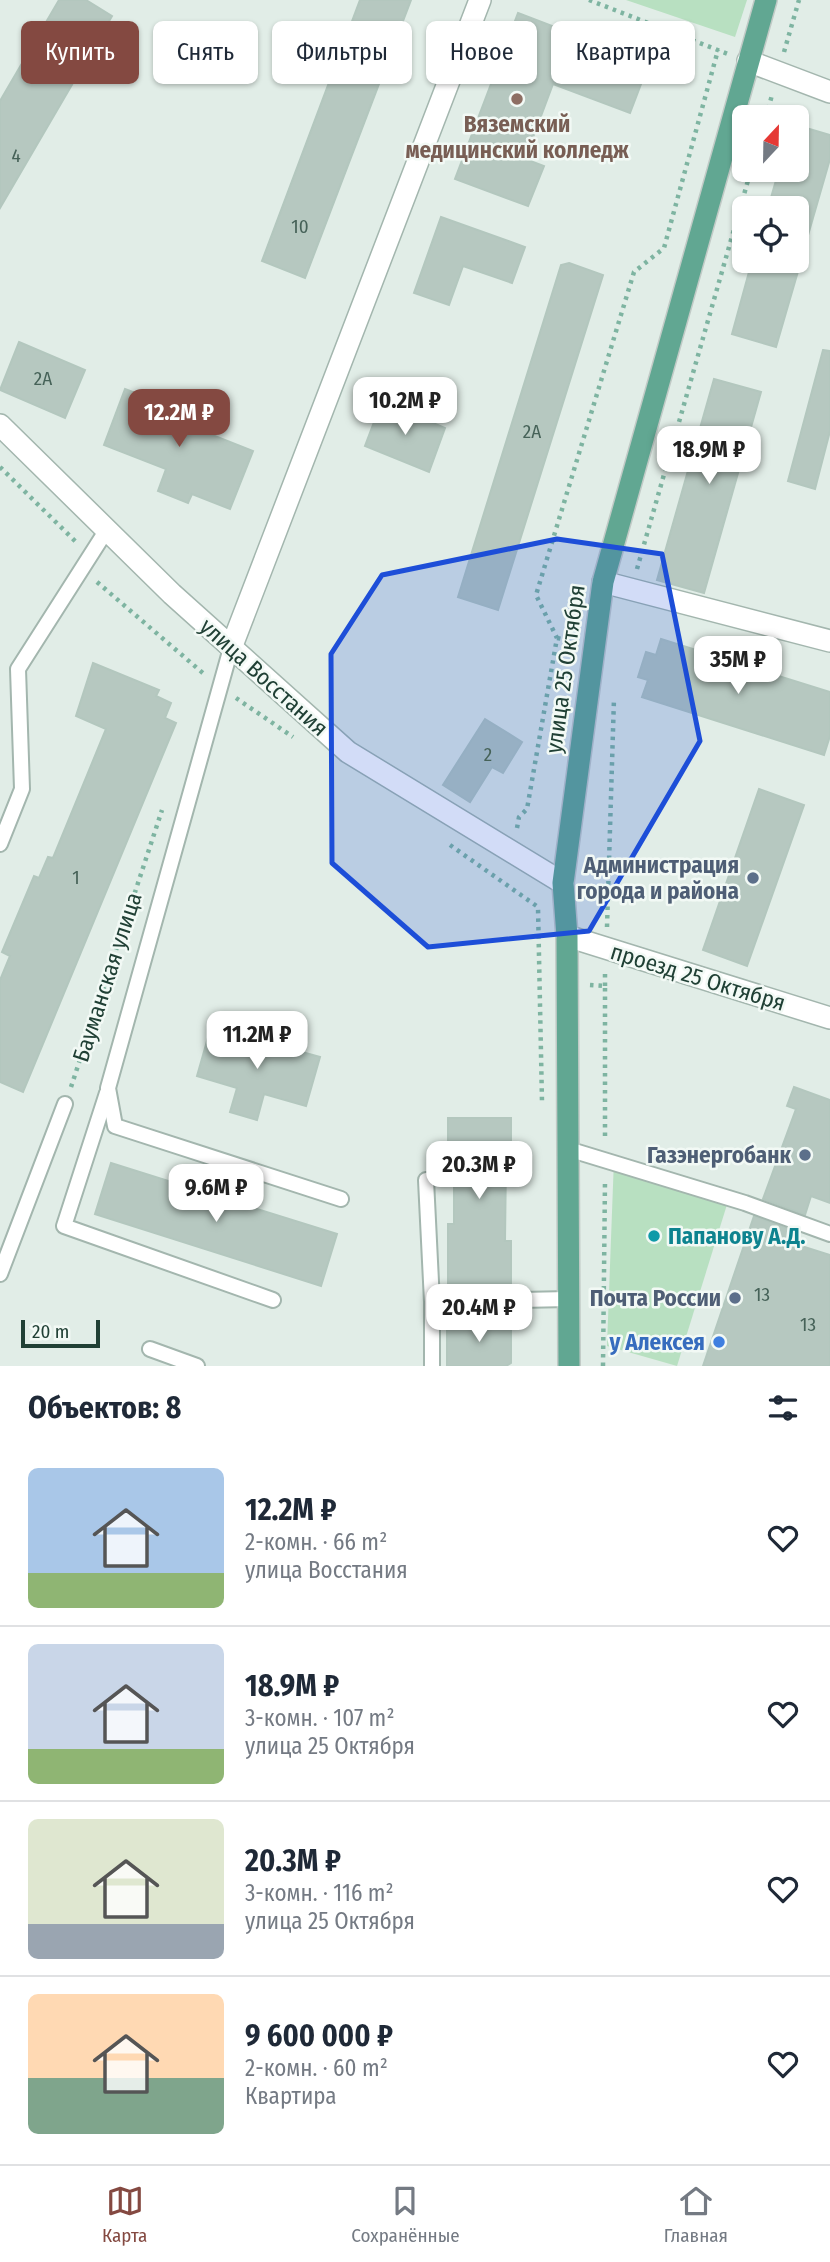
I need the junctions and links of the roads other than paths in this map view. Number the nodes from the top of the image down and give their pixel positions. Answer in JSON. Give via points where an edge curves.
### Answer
{"nodes":[{"id":1,"x":480,"y":0,"type":"edge"},
{"id":2,"x":766,"y":0,"type":"edge"},
{"id":3,"x":748,"y":61,"type":"junction"},
{"id":4,"x":830,"y":92,"type":"edge"},
{"id":5,"x":0,"y":425,"type":"edge"},
{"id":6,"x":106,"y":531,"type":"junction"},
{"id":7,"x":603,"y":582,"type":"junction"},
{"id":8,"x":830,"y":641,"type":"edge"},
{"id":9,"x":231,"y":648,"type":"junction"},
{"id":10,"x":0,"y":844,"type":"edge"},
{"id":11,"x":563,"y":883,"type":"junction"},
{"id":12,"x":567,"y":936,"type":"junction"},
{"id":13,"x":830,"y":1018,"type":"edge"},
{"id":14,"x":108,"y":1088,"type":"junction"},
{"id":15,"x":65,"y":1104,"type":"road end"},
{"id":16,"x":568,"y":1149,"type":"junction"},
{"id":17,"x":426,"y":1180,"type":"dead end"},
{"id":18,"x":341,"y":1199,"type":"dead end"},
{"id":19,"x":830,"y":1234,"type":"edge"},
{"id":20,"x":0,"y":1274,"type":"edge"},
{"id":21,"x":569,"y":1299,"type":"junction"},
{"id":22,"x":272,"y":1300,"type":"dead end"},
{"id":23,"x":432,"y":1302,"type":"junction"},
{"id":24,"x":150,"y":1349,"type":"dead end"},
{"id":25,"x":197,"y":1366,"type":"edge"},
{"id":26,"x":432,"y":1366,"type":"edge"},
{"id":27,"x":569,"y":1366,"type":"edge"}],
"edges":[{"from":1,"to":9,"type":"street"},
{"from":2,"to":3,"type":"main road","name":"улица 25 Октября"},
{"from":3,"to":4,"type":"street"},
{"from":3,"to":7,"type":"main road","name":"улица 25 Октября"},
{"from":5,"to":6,"type":"street","name":"улица Восстания"},
{"from":6,"to":9,"type":"street","name":"улица Восстания"},
{"from":6,"to":10,"type":"lane","via":[[18,669],[22,789]]},
{"from":7,"to":8,"type":"street"},
{"from":7,"to":11,"type":"main road","name":"улица 25 Октября"},
{"from":9,"to":11,"type":"street","name":"улица Восстания","via":[[348,752]]},
{"from":9,"to":14,"type":"lane"},
{"from":11,"to":12,"type":"main road","name":"улица 25 Октября"},
{"from":12,"to":13,"type":"street","name":"проезд 25 Октября"},
{"from":12,"to":16,"type":"main road","name":"улица 25 Октября"},
{"from":14,"to":18,"type":"lane","via":[[115,1126]]},
{"from":14,"to":22,"type":"lane","via":[[64,1226]]},
{"from":15,"to":20,"type":"lane"},
{"from":16,"to":19,"type":"lane"},
{"from":16,"to":21,"type":"main road","name":"улица 25 Октября"},
{"from":17,"to":23,"type":"lane"},
{"from":21,"to":23,"type":"lane"},
{"from":21,"to":27,"type":"main road","name":"улица 25 Октября"},
{"from":23,"to":26,"type":"lane"},
{"from":24,"to":25,"type":"lane"}]}
